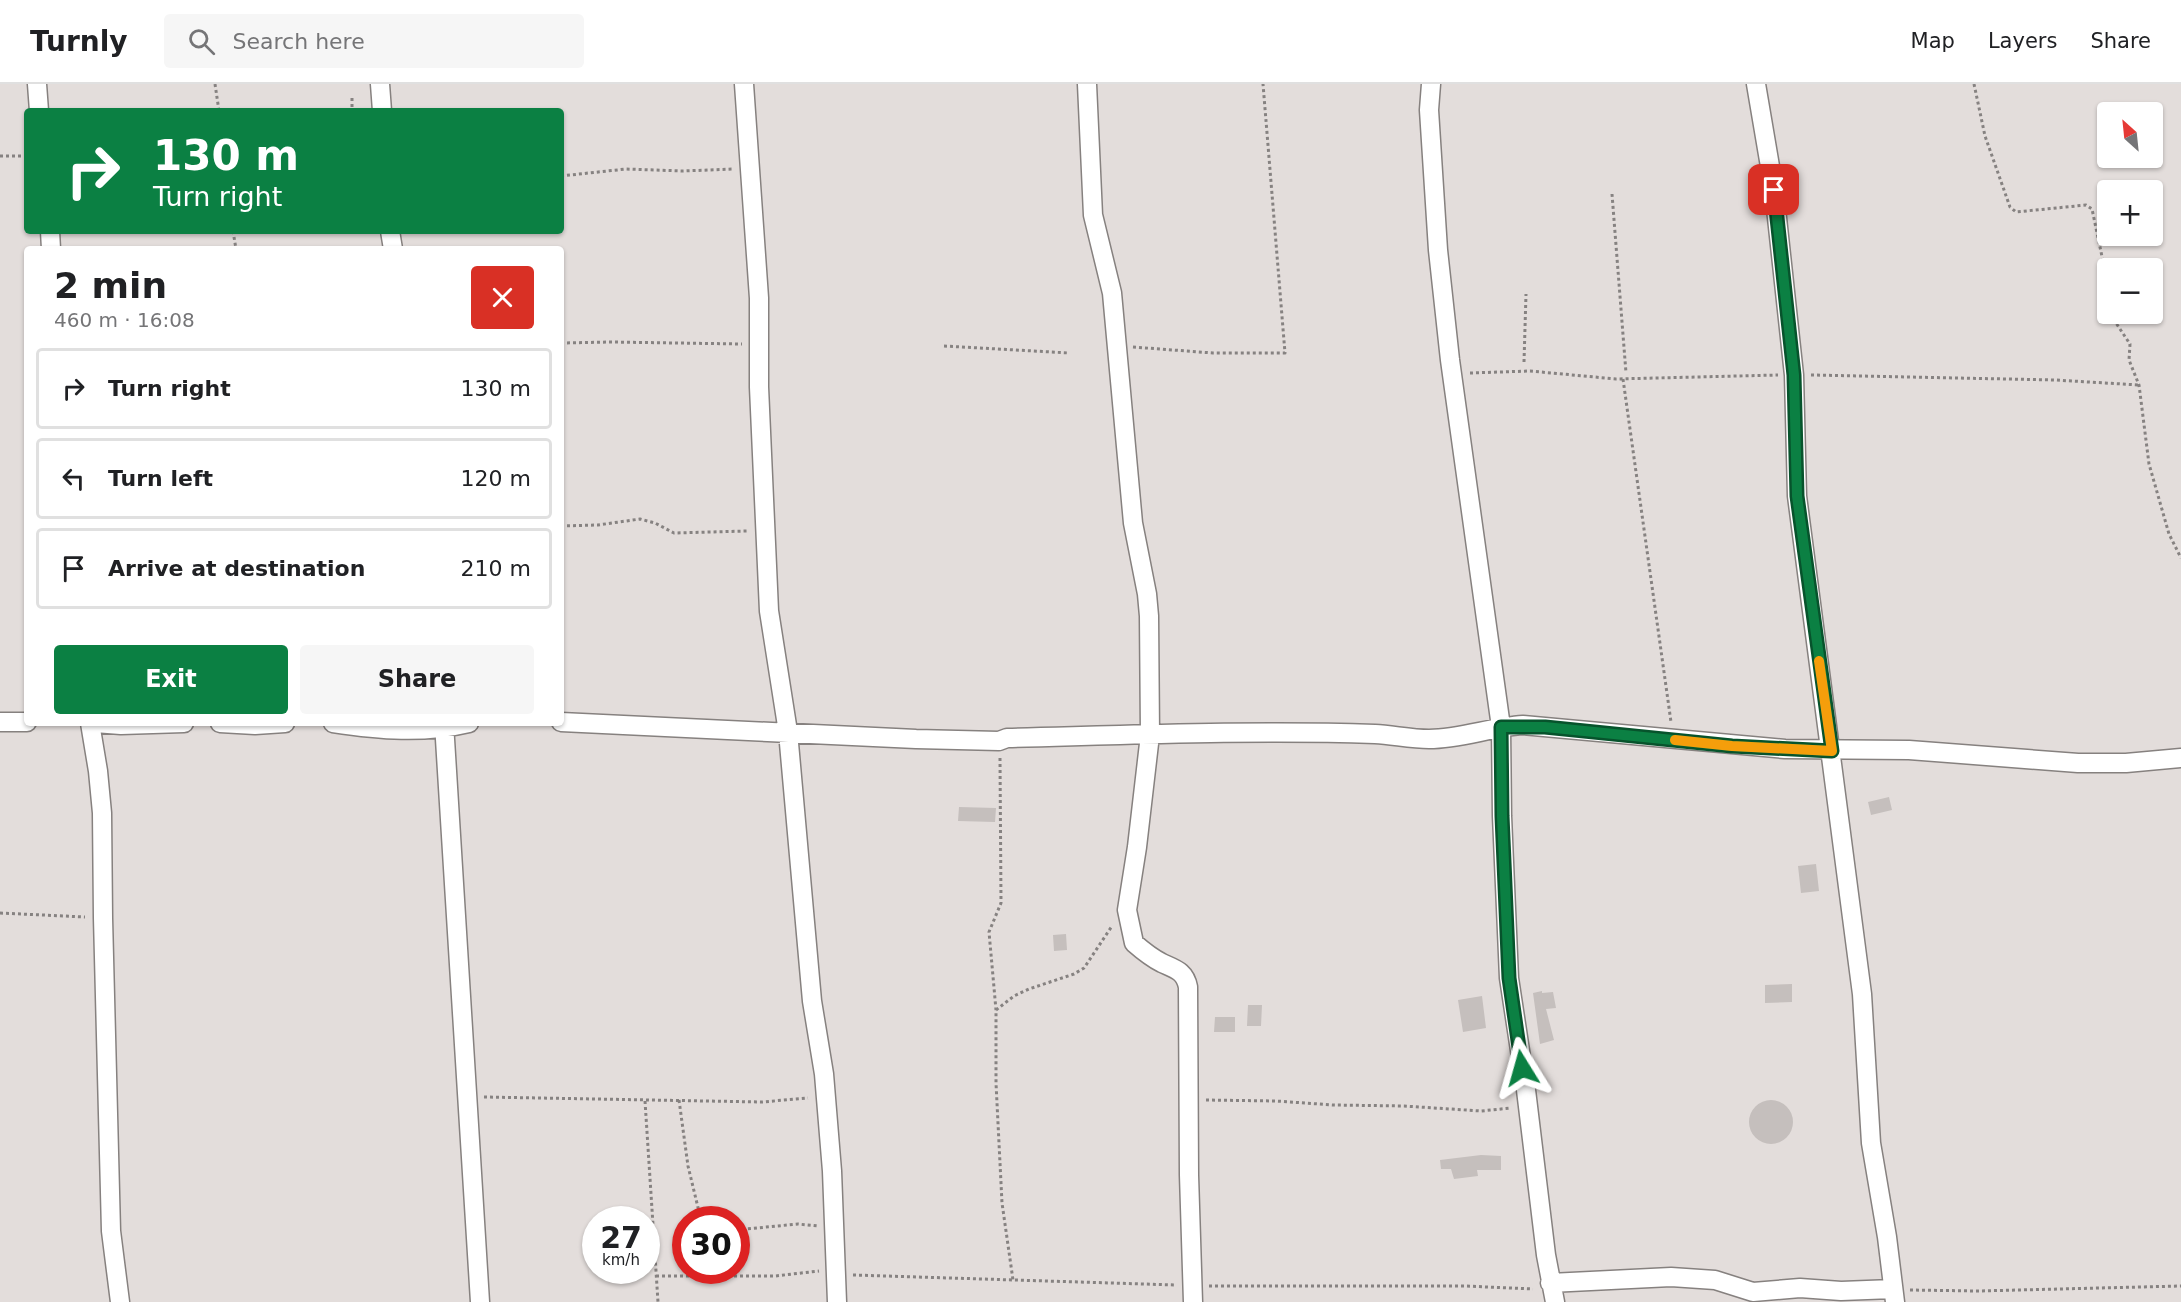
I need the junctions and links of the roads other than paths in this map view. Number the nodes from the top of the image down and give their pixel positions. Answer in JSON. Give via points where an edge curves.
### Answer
{"nodes":[{"id":1,"x":37,"y":84,"type":"edge"},
{"id":2,"x":380,"y":84,"type":"edge"},
{"id":3,"x":744,"y":84,"type":"edge"},
{"id":4,"x":1087,"y":84,"type":"edge"},
{"id":5,"x":1431,"y":84,"type":"edge"},
{"id":6,"x":1756,"y":84,"type":"edge"},
{"id":7,"x":39,"y":108,"type":"edge"},
{"id":8,"x":382,"y":108,"type":"edge"},
{"id":9,"x":24,"y":722,"type":"edge"},
{"id":10,"x":564,"y":722,"type":"edge"},
{"id":11,"x":0,"y":723,"type":"edge"},
{"id":12,"x":90,"y":726,"type":"edge"},
{"id":13,"x":359,"y":726,"type":"edge"},
{"id":14,"x":444,"y":726,"type":"edge"},
{"id":15,"x":1501,"y":727,"type":"junction"},
{"id":16,"x":788,"y":732,"type":"junction"},
{"id":17,"x":1150,"y":735,"type":"junction"},
{"id":18,"x":1832,"y":751,"type":"junction"},
{"id":19,"x":2181,"y":758,"type":"edge"},
{"id":20,"x":1552,"y":1292,"type":"edge"},
{"id":21,"x":1193,"y":1294,"type":"edge"},
{"id":22,"x":1894,"y":1296,"type":"edge"},
{"id":23,"x":120,"y":1302,"type":"edge"},
{"id":24,"x":480,"y":1302,"type":"edge"},
{"id":25,"x":837,"y":1302,"type":"edge"}],
"edges":[{"from":1,"to":7,"type":"street"},
{"from":2,"to":8,"type":"street"},
{"from":3,"to":16,"type":"street","via":[[759,298],[759,387],[770,611]]},
{"from":4,"to":17,"type":"street","via":[[1093,215],[1112,293],[1133,523],[1147,594]]},
{"from":5,"to":15,"type":"street","via":[[1438,250]]},
{"from":6,"to":18,"type":"street","via":[[1774,190],[1794,375],[1797,496]]},
{"from":9,"to":11,"type":"street"},
{"from":10,"to":16,"type":"street"},
{"from":12,"to":23,"type":"street","via":[[102,813],[111,1231]]},
{"from":13,"to":14,"type":"street","via":[[403,731]]},
{"from":14,"to":24,"type":"street"},
{"from":15,"to":17,"type":"street","via":[[1428,739],[1376,734]]},
{"from":15,"to":18,"type":"street","via":[[1545,727],[1732,746]]},
{"from":15,"to":20,"type":"street","via":[[1509,978]]},
{"from":16,"to":17,"type":"street","via":[[999,741]]},
{"from":16,"to":25,"type":"street","via":[[812,1001],[826,1097]]},
{"from":17,"to":21,"type":"street","via":[[1127,910],[1134,942],[1162,963],[1177,968],[1187,982]]},
{"from":18,"to":19,"type":"street","via":[[1909,750],[2078,763]]},
{"from":18,"to":22,"type":"street","via":[[1862,994],[1870,1143]]},
{"from":20,"to":22,"type":"street","via":[[1671,1277],[1715,1280],[1753,1292],[1800,1288]]}]}
